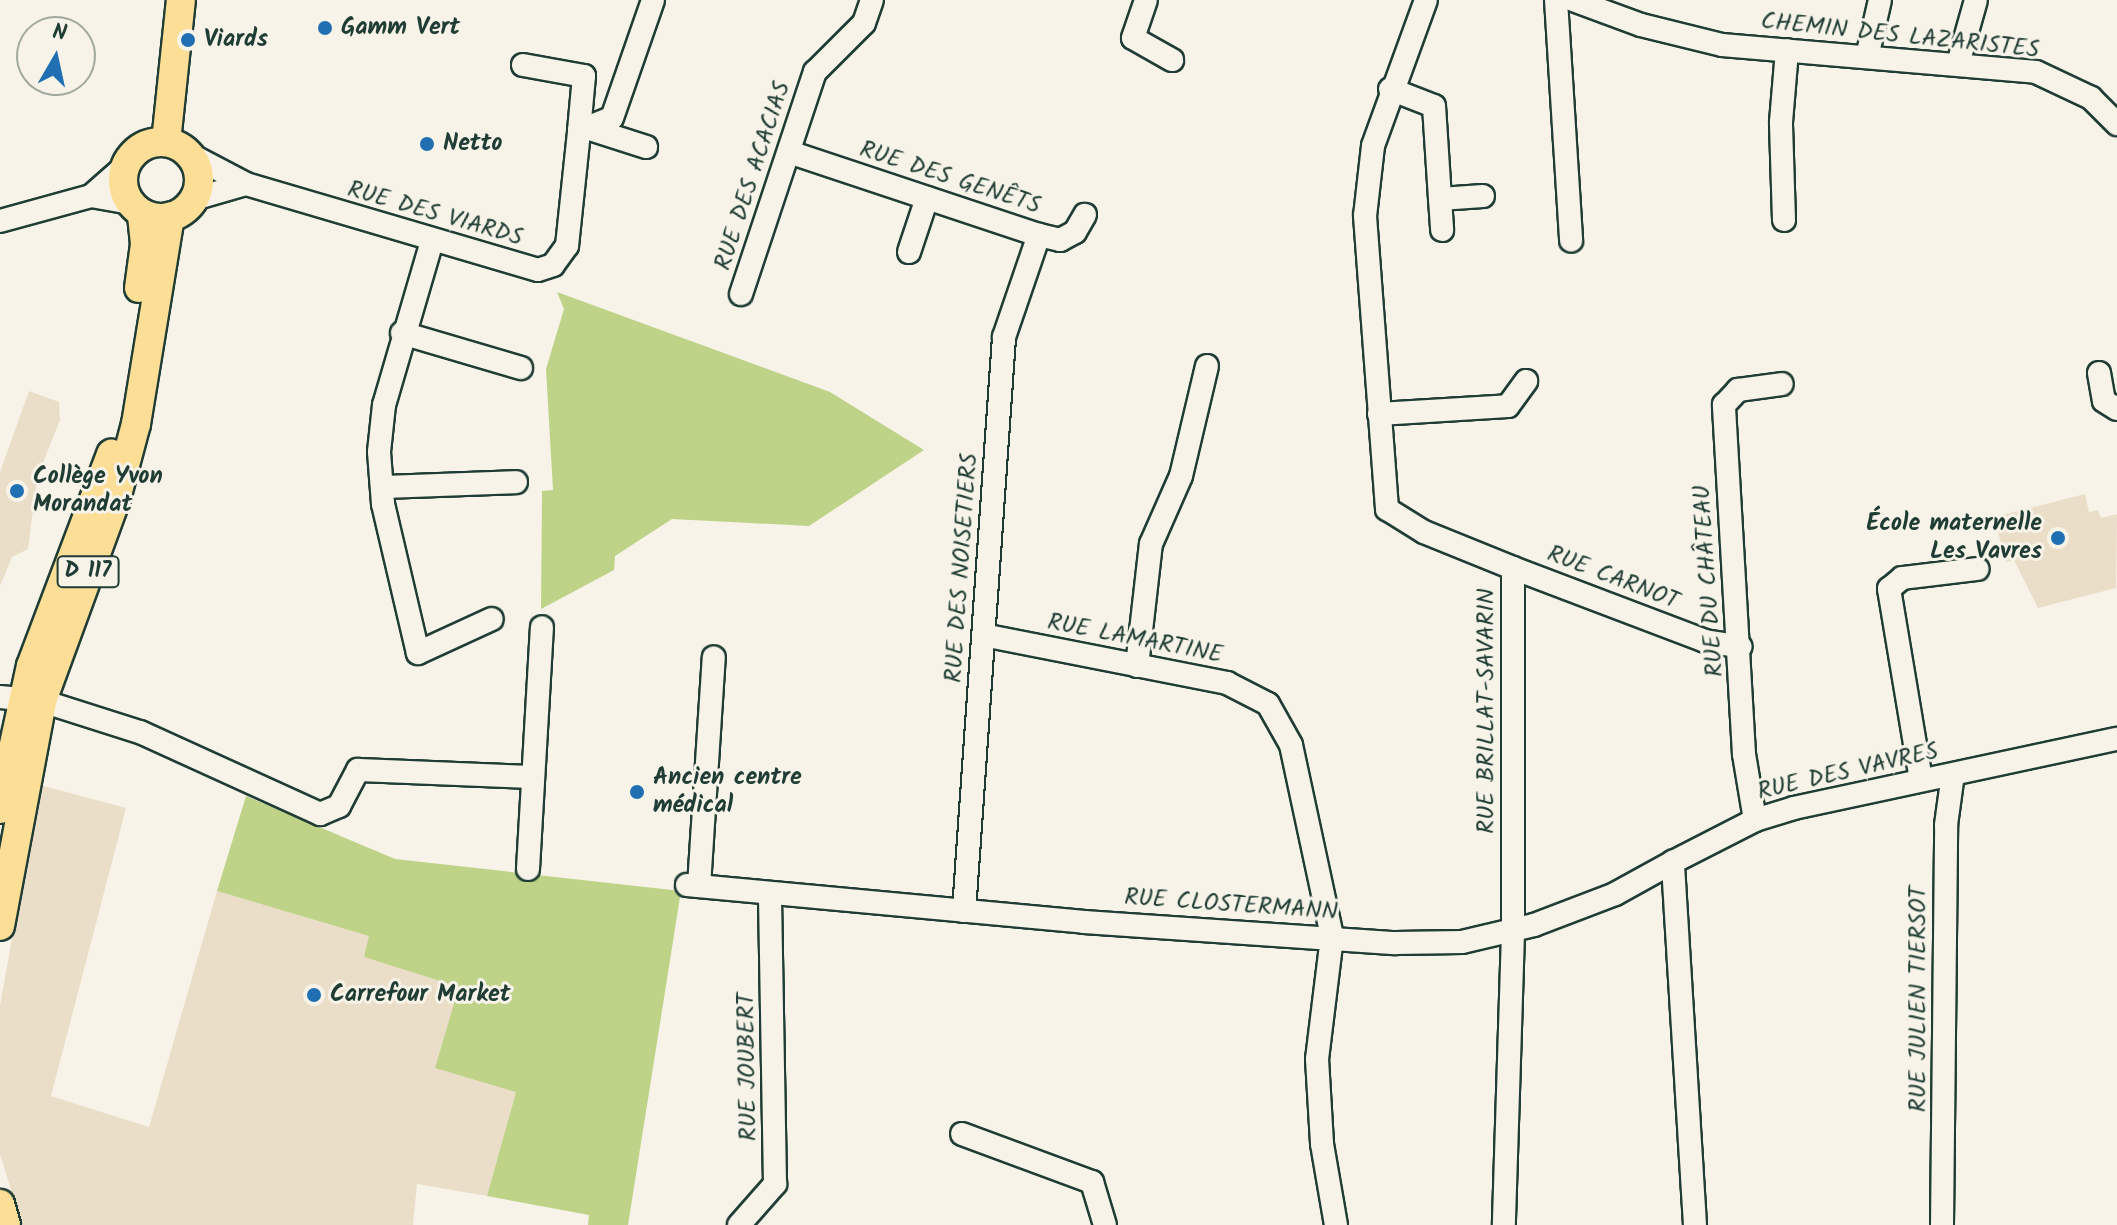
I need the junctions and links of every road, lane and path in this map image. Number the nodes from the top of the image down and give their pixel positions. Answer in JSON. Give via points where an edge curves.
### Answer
{"nodes":[{"id":1,"x":181,"y":0,"type":"edge"},
{"id":2,"x":653,"y":0,"type":"edge"},
{"id":3,"x":872,"y":0,"type":"edge"},
{"id":4,"x":1146,"y":0,"type":"edge"},
{"id":5,"x":1426,"y":0,"type":"edge"},
{"id":6,"x":1556,"y":0,"type":"edge"},
{"id":7,"x":1573,"y":0,"type":"edge"},
{"id":8,"x":1880,"y":0,"type":"edge"},
{"id":9,"x":1976,"y":0,"type":"edge"},
{"id":10,"x":1597,"y":4,"type":"edge"},
{"id":11,"x":1787,"y":50,"type":"junction"},
{"id":12,"x":1867,"y":57,"type":"junction"},
{"id":13,"x":1172,"y":60,"type":"dead end"},
{"id":14,"x":1958,"y":64,"type":"junction"},
{"id":15,"x":523,"y":65,"type":"dead end"},
{"id":16,"x":1390,"y":89,"type":"junction"},
{"id":17,"x":2117,"y":124,"type":"edge"},
{"id":18,"x":585,"y":130,"type":"junction"},
{"id":19,"x":646,"y":147,"type":"dead end"},
{"id":20,"x":178,"y":148,"type":"junction"},
{"id":21,"x":789,"y":152,"type":"junction"},
{"id":22,"x":125,"y":166,"type":"junction"},
{"id":23,"x":246,"y":184,"type":"junction"},
{"id":24,"x":91,"y":196,"type":"junction"},
{"id":25,"x":1483,"y":196,"type":"dead end"},
{"id":26,"x":927,"y":198,"type":"junction"},
{"id":27,"x":194,"y":199,"type":"junction"},
{"id":28,"x":1440,"y":199,"type":"junction"},
{"id":29,"x":136,"y":208,"type":"junction"},
{"id":30,"x":1085,"y":215,"type":"dead end"},
{"id":31,"x":170,"y":217,"type":"junction"},
{"id":32,"x":1784,"y":220,"type":"dead end"},
{"id":33,"x":0,"y":221,"type":"edge"},
{"id":34,"x":1442,"y":230,"type":"dead end"},
{"id":35,"x":1039,"y":235,"type":"junction"},
{"id":36,"x":432,"y":241,"type":"junction"},
{"id":37,"x":1571,"y":241,"type":"dead end"},
{"id":38,"x":909,"y":252,"type":"dead end"},
{"id":39,"x":741,"y":294,"type":"dead end"},
{"id":40,"x":402,"y":333,"type":"junction"},
{"id":41,"x":1207,"y":366,"type":"dead end"},
{"id":42,"x":521,"y":368,"type":"dead end"},
{"id":43,"x":2099,"y":373,"type":"dead end"},
{"id":44,"x":1526,"y":381,"type":"dead end"},
{"id":45,"x":1782,"y":384,"type":"dead end"},
{"id":46,"x":2117,"y":409,"type":"edge"},
{"id":47,"x":1379,"y":414,"type":"junction"},
{"id":48,"x":516,"y":482,"type":"dead end"},
{"id":49,"x":382,"y":487,"type":"junction"},
{"id":50,"x":1513,"y":568,"type":"junction"},
{"id":51,"x":1977,"y":569,"type":"dead end"},
{"id":52,"x":492,"y":619,"type":"dead end"},
{"id":53,"x":542,"y":627,"type":"dead end"},
{"id":54,"x":983,"y":635,"type":"junction"},
{"id":55,"x":1741,"y":647,"type":"junction"},
{"id":56,"x":714,"y":657,"type":"dead end"},
{"id":57,"x":1137,"y":666,"type":"junction"},
{"id":58,"x":21,"y":700,"type":"edge"},
{"id":59,"x":2117,"y":739,"type":"edge"},
{"id":60,"x":1953,"y":774,"type":"junction"},
{"id":61,"x":532,"y":777,"type":"junction"},
{"id":62,"x":1921,"y":780,"type":"junction"},
{"id":63,"x":0,"y":809,"type":"edge"},
{"id":64,"x":1755,"y":820,"type":"junction"},
{"id":65,"x":1673,"y":862,"type":"junction"},
{"id":66,"x":528,"y":869,"type":"dead end"},
{"id":67,"x":770,"y":894,"type":"junction"},
{"id":68,"x":964,"y":911,"type":"junction"},
{"id":69,"x":0,"y":926,"type":"edge"},
{"id":70,"x":1513,"y":933,"type":"junction"},
{"id":71,"x":1332,"y":937,"type":"junction"},
{"id":72,"x":962,"y":1134,"type":"dead end"},
{"id":73,"x":0,"y":1204,"type":"edge"},
{"id":74,"x":6,"y":1225,"type":"edge"},
{"id":75,"x":739,"y":1225,"type":"edge"},
{"id":76,"x":1105,"y":1225,"type":"edge"},
{"id":77,"x":1336,"y":1225,"type":"edge"},
{"id":78,"x":1504,"y":1225,"type":"edge"},
{"id":79,"x":1695,"y":1225,"type":"edge"},
{"id":80,"x":1942,"y":1225,"type":"edge"}],
"edges":[{"from":1,"to":20,"type":"main road"},
{"from":2,"to":18,"type":"street","via":[[612,118]]},
{"from":3,"to":21,"type":"street","name":"RUE DES ACACIAS","via":[[864,23],[815,72]]},
{"from":4,"to":13,"type":"street","via":[[1133,38]]},
{"from":5,"to":16,"type":"street","name":"RUE BRILLAT-SAVARIN"},
{"from":6,"to":37,"type":"street"},
{"from":7,"to":10,"type":"street","name":"CHEMIN DES LAZARISTES"},
{"from":8,"to":12,"type":"street"},
{"from":9,"to":14,"type":"street"},
{"from":10,"to":11,"type":"street","name":"CHEMIN DES LAZARISTES","via":[[1682,37]]},
{"from":11,"to":12,"type":"street","name":"CHEMIN DES LAZARISTES"},
{"from":11,"to":32,"type":"street","via":[[1781,122]]},
{"from":12,"to":14,"type":"street","name":"CHEMIN DES LAZARISTES"},
{"from":14,"to":17,"type":"street","name":"CHEMIN DES LAZARISTES","via":[[2036,72],[2066,83]]},
{"from":15,"to":18,"type":"street","name":"RUE DES VIARDS","via":[[584,76]]},
{"from":16,"to":28,"type":"street","via":[[1434,106]]},
{"from":16,"to":47,"type":"street","name":"RUE BRILLAT-SAVARIN","via":[[1373,146],[1365,216]]},
{"from":18,"to":19,"type":"street"},
{"from":18,"to":36,"type":"street","name":"RUE DES VIARDS","via":[[567,246],[553,265],[538,270]]},
{"from":20,"to":22,"type":"main road","via":[[146,145]]},
{"from":20,"to":23,"type":"street","name":"RUE DES VIARDS"},
{"from":20,"to":27,"type":"main road","via":[[199,176]]},
{"from":21,"to":26,"type":"street","name":"RUE DES GENÊTS"},
{"from":21,"to":39,"type":"street","name":"RUE DES ACACIAS"},
{"from":22,"to":24,"type":"street"},
{"from":22,"to":29,"type":"main road","via":[[123,185]]},
{"from":23,"to":27,"type":"street"},
{"from":23,"to":36,"type":"street","name":"RUE DES VIARDS"},
{"from":24,"to":29,"type":"street"},
{"from":24,"to":33,"type":"street"},
{"from":25,"to":28,"type":"street"},
{"from":26,"to":35,"type":"street","name":"RUE DES GENÊTS"},
{"from":26,"to":38,"type":"street"},
{"from":27,"to":31,"type":"main road"},
{"from":28,"to":34,"type":"street"},
{"from":29,"to":31,"type":"main road"},
{"from":29,"to":58,"type":"main road","number":"D 117","via":[[145,244],[122,425]]},
{"from":30,"to":35,"type":"street","name":"RUE DES GENÊTS","via":[[1075,232],[1060,240]]},
{"from":31,"to":58,"type":"main road","number":"D 117","via":[[136,424],[120,484]]},
{"from":35,"to":54,"type":"street","name":"RUE DES NOISETIERS","via":[[1004,337]]},
{"from":36,"to":40,"type":"street"},
{"from":40,"to":42,"type":"street"},
{"from":40,"to":49,"type":"street","via":[[384,405]]},
{"from":41,"to":57,"type":"street","via":[[1181,476],[1151,544]]},
{"from":43,"to":46,"type":"street","via":[[2104,401]]},
{"from":44,"to":47,"type":"street","via":[[1508,406]]},
{"from":45,"to":55,"type":"street","name":"RUE DU CHÂTEAU","via":[[1738,390],[1724,405]]},
{"from":47,"to":50,"type":"street","name":"RUE BRILLAT-SAVARIN","via":[[1387,509],[1424,532]]},
{"from":48,"to":49,"type":"street"},
{"from":49,"to":52,"type":"street","via":[[399,586],[418,653]]},
{"from":50,"to":55,"type":"street","name":"RUE CARNOT","via":[[1705,641]]},
{"from":50,"to":70,"type":"street","name":"RUE BRILLAT-SAVARIN"},
{"from":51,"to":62,"type":"street","via":[[1902,578],[1889,589]]},
{"from":53,"to":61,"type":"street"},
{"from":54,"to":57,"type":"street","name":"RUE LAMARTINE"},
{"from":54,"to":68,"type":"street","name":"RUE DES NOISETIERS"},
{"from":55,"to":64,"type":"street","name":"RUE DU CHÂTEAU","via":[[1746,779]]},
{"from":56,"to":67,"type":"street","name":"RUE CLOSTERMANN","via":[[693,885]]},
{"from":57,"to":71,"type":"street","name":"RUE LAMARTINE","via":[[1227,683],[1268,704],[1291,745]]},
{"from":58,"to":61,"type":"street","via":[[140,732],[320,814],[339,806],[358,770]]},
{"from":58,"to":63,"type":"main road","number":"D 117"},
{"from":58,"to":69,"type":"main road","number":"D 117"},
{"from":59,"to":60,"type":"street","name":"RUE DES VAVRES"},
{"from":60,"to":62,"type":"street","name":"RUE DES VAVRES"},
{"from":60,"to":80,"type":"street","name":"RUE JULIEN TIERSOT","via":[[1946,825]]},
{"from":61,"to":66,"type":"street"},
{"from":62,"to":64,"type":"street","name":"RUE DES VAVRES"},
{"from":64,"to":65,"type":"street","name":"RUE DES VAVRES"},
{"from":65,"to":70,"type":"street","name":"RUE CLOSTERMANN","via":[[1615,894]]},
{"from":65,"to":79,"type":"street"},
{"from":67,"to":68,"type":"street","name":"RUE CLOSTERMANN"},
{"from":67,"to":75,"type":"street","name":"RUE JOUBERT","via":[[775,1184]]},
{"from":68,"to":71,"type":"street","name":"RUE CLOSTERMANN"},
{"from":70,"to":71,"type":"street","name":"RUE CLOSTERMANN","via":[[1435,943]]},
{"from":70,"to":78,"type":"street","name":"RUE BRILLAT-SAVARIN"},
{"from":71,"to":77,"type":"street","name":"RUE LAMARTINE","via":[[1317,1059],[1322,1144]]},
{"from":72,"to":76,"type":"street","via":[[1092,1182],[1103,1204]]},
{"from":73,"to":74,"type":"main road"}]}
